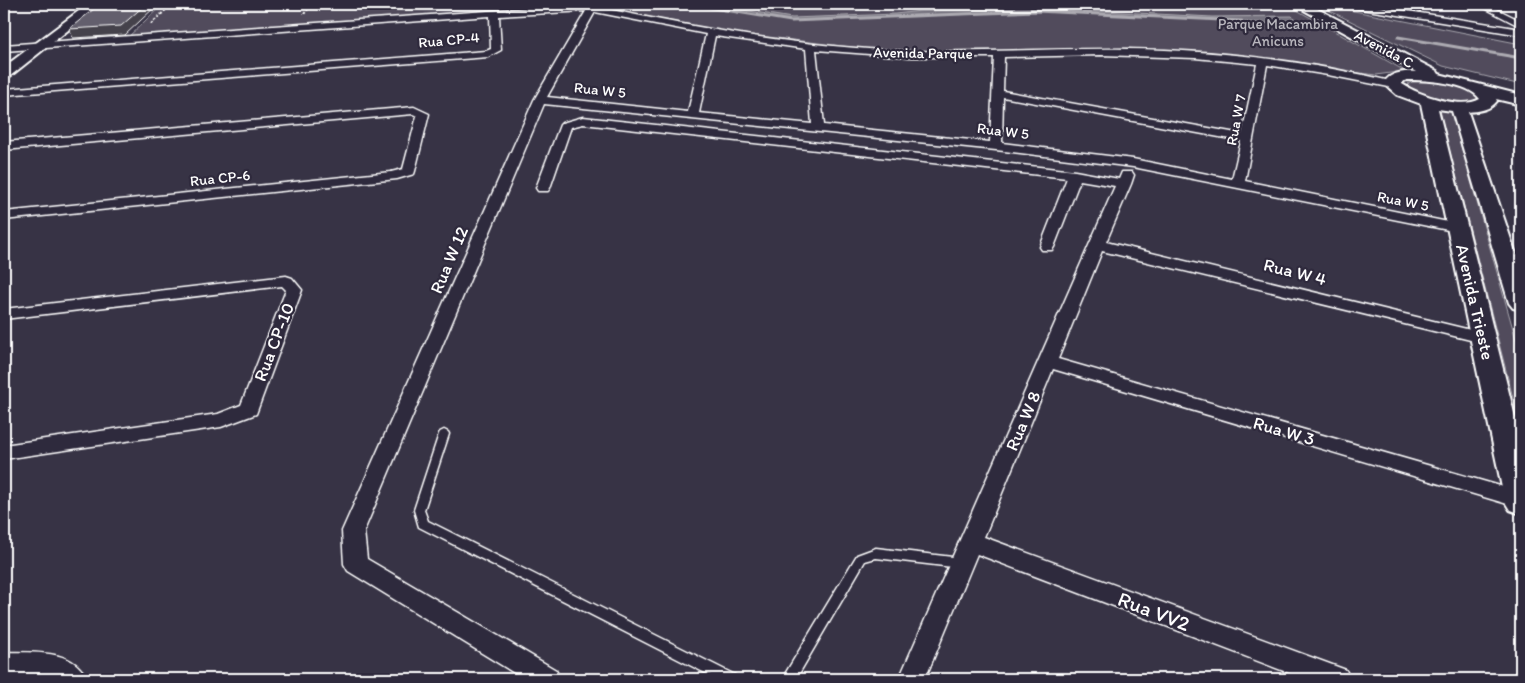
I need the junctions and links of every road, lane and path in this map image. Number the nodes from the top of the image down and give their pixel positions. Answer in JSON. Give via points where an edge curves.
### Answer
{"nodes":[{"id":1,"x":78,"y":4,"type":"edge"},
{"id":2,"x":94,"y":4,"type":"edge"},
{"id":3,"x":1291,"y":4,"type":"edge"},
{"id":4,"x":1299,"y":4,"type":"edge"},
{"id":5,"x":1349,"y":4,"type":"edge"},
{"id":6,"x":1395,"y":4,"type":"edge"},
{"id":7,"x":1481,"y":4,"type":"edge"},
{"id":8,"x":592,"y":9,"type":"junction"},
{"id":9,"x":494,"y":14,"type":"junction"},
{"id":10,"x":1413,"y":15,"type":"junction"},
{"id":11,"x":1521,"y":24,"type":"edge"},
{"id":12,"x":1521,"y":32,"type":"edge"},
{"id":13,"x":711,"y":34,"type":"junction"},
{"id":14,"x":40,"y":46,"type":"junction"},
{"id":15,"x":812,"y":47,"type":"junction"},
{"id":16,"x":11,"y":48,"type":"edge"},
{"id":17,"x":999,"y":54,"type":"junction"},
{"id":18,"x":4,"y":58,"type":"edge"},
{"id":19,"x":1263,"y":61,"type":"junction"},
{"id":20,"x":4,"y":74,"type":"edge"},
{"id":21,"x":1413,"y":76,"type":"junction"},
{"id":22,"x":1442,"y":78,"type":"junction"},
{"id":23,"x":1395,"y":82,"type":"junction"},
{"id":24,"x":4,"y":92,"type":"edge"},
{"id":25,"x":998,"y":93,"type":"junction"},
{"id":26,"x":1483,"y":96,"type":"junction"},
{"id":27,"x":540,"y":100,"type":"junction"},
{"id":28,"x":1428,"y":101,"type":"junction"},
{"id":29,"x":1521,"y":102,"type":"edge"},
{"id":30,"x":1458,"y":106,"type":"junction"},
{"id":31,"x":693,"y":116,"type":"junction"},
{"id":32,"x":818,"y":128,"type":"junction"},
{"id":33,"x":1247,"y":139,"type":"junction"},
{"id":34,"x":4,"y":146,"type":"edge"},
{"id":35,"x":996,"y":146,"type":"junction"},
{"id":36,"x":1132,"y":163,"type":"junction"},
{"id":37,"x":1075,"y":175,"type":"junction"},
{"id":38,"x":1124,"y":184,"type":"junction"},
{"id":39,"x":1238,"y":184,"type":"junction"},
{"id":40,"x":543,"y":188,"type":"dead end"},
{"id":41,"x":4,"y":216,"type":"edge"},
{"id":42,"x":1458,"y":228,"type":"junction"},
{"id":43,"x":1098,"y":245,"type":"junction"},
{"id":44,"x":1047,"y":247,"type":"dead end"},
{"id":45,"x":1521,"y":302,"type":"edge"},
{"id":46,"x":4,"y":314,"type":"edge"},
{"id":47,"x":1483,"y":338,"type":"junction"},
{"id":48,"x":1048,"y":362,"type":"junction"},
{"id":49,"x":444,"y":434,"type":"dead end"},
{"id":50,"x":4,"y":452,"type":"edge"},
{"id":51,"x":1521,"y":501,"type":"edge"},
{"id":52,"x":966,"y":553,"type":"junction"},
{"id":53,"x":4,"y":664,"type":"edge"},
{"id":54,"x":74,"y":679,"type":"edge"},
{"id":55,"x":547,"y":679,"type":"edge"},
{"id":56,"x":730,"y":679,"type":"edge"},
{"id":57,"x":790,"y":679,"type":"edge"},
{"id":58,"x":912,"y":679,"type":"edge"},
{"id":59,"x":1337,"y":679,"type":"edge"}],
"edges":[{"from":1,"to":16,"type":"street"},
{"from":2,"to":14,"type":"street"},
{"from":3,"to":21,"type":"street","name":"Avenida C","via":[[1406,66]]},
{"from":4,"to":22,"type":"street","name":"Avenida C"},
{"from":5,"to":10,"type":"street"},
{"from":6,"to":10,"type":"street"},
{"from":7,"to":11,"type":"street"},
{"from":8,"to":9,"type":"street","name":"Avenida Parque"},
{"from":8,"to":13,"type":"street","name":"Avenida Parque"},
{"from":8,"to":27,"type":"street","name":"Rua W 12"},
{"from":9,"to":14,"type":"street","name":"Rua CP-4"},
{"from":9,"to":24,"type":"street","name":"Rua CP-4","via":[[496,50],[488,54]]},
{"from":10,"to":12,"type":"street"},
{"from":13,"to":15,"type":"street","name":"Avenida Parque"},
{"from":13,"to":31,"type":"street"},
{"from":14,"to":16,"type":"street","name":"Rua CP-4"},
{"from":14,"to":20,"type":"street"},
{"from":15,"to":17,"type":"street","name":"Avenida Parque","via":[[910,54]]},
{"from":15,"to":32,"type":"street"},
{"from":16,"to":18,"type":"street"},
{"from":17,"to":19,"type":"street","name":"Avenida Parque","via":[[1128,52],[1198,54]]},
{"from":17,"to":25,"type":"street"},
{"from":19,"to":23,"type":"street","name":"Avenida Parque"},
{"from":19,"to":33,"type":"street","name":"Rua W 7"},
{"from":21,"to":22,"type":"street"},
{"from":21,"to":23,"type":"street"},
{"from":22,"to":26,"type":"street"},
{"from":23,"to":28,"type":"street","via":[[1404,93]]},
{"from":25,"to":33,"type":"street"},
{"from":25,"to":35,"type":"street"},
{"from":26,"to":29,"type":"street"},
{"from":26,"to":30,"type":"street","via":[[1478,106]]},
{"from":27,"to":31,"type":"street","name":"Rua W 5"},
{"from":27,"to":55,"type":"street","name":"Rua W 12","via":[[353,531],[356,564]]},
{"from":28,"to":30,"type":"street"},
{"from":28,"to":42,"type":"street","name":"Avenida Trieste"},
{"from":30,"to":45,"type":"street"},
{"from":31,"to":32,"type":"street","name":"Rua W 5"},
{"from":32,"to":35,"type":"street","name":"Rua W 5"},
{"from":33,"to":39,"type":"street","name":"Rua W 7"},
{"from":34,"to":41,"type":"street","name":"Rua CP-6","via":[[414,110],[423,114],[409,171],[392,176]]},
{"from":35,"to":36,"type":"street","name":"Rua W 5"},
{"from":36,"to":38,"type":"street","name":"Rua W 8"},
{"from":36,"to":39,"type":"street","name":"Rua W 5"},
{"from":37,"to":38,"type":"street"},
{"from":37,"to":40,"type":"street","via":[[583,120],[566,125]]},
{"from":37,"to":44,"type":"street"},
{"from":38,"to":43,"type":"street","name":"Rua W 8"},
{"from":39,"to":42,"type":"street","name":"Rua W 5"},
{"from":42,"to":47,"type":"street","name":"Avenida Trieste"},
{"from":43,"to":47,"type":"street","name":"Rua W 4"},
{"from":43,"to":48,"type":"street","name":"Rua W 8"},
{"from":46,"to":50,"type":"street","name":"Rua CP-10","via":[[286,281],[294,290],[248,408],[221,420]]},
{"from":47,"to":51,"type":"street","name":"Avenida Trieste"},
{"from":48,"to":51,"type":"street","name":"Rua W 3"},
{"from":48,"to":52,"type":"street","name":"Rua W 8"},
{"from":49,"to":56,"type":"lane","via":[[419,510],[423,524]]},
{"from":52,"to":57,"type":"lane","via":[[876,553],[861,558]]},
{"from":52,"to":58,"type":"street","name":"Rua W 8"},
{"from":52,"to":59,"type":"street","name":"Rua VV2"},
{"from":53,"to":54,"type":"street","via":[[52,666]]}]}
